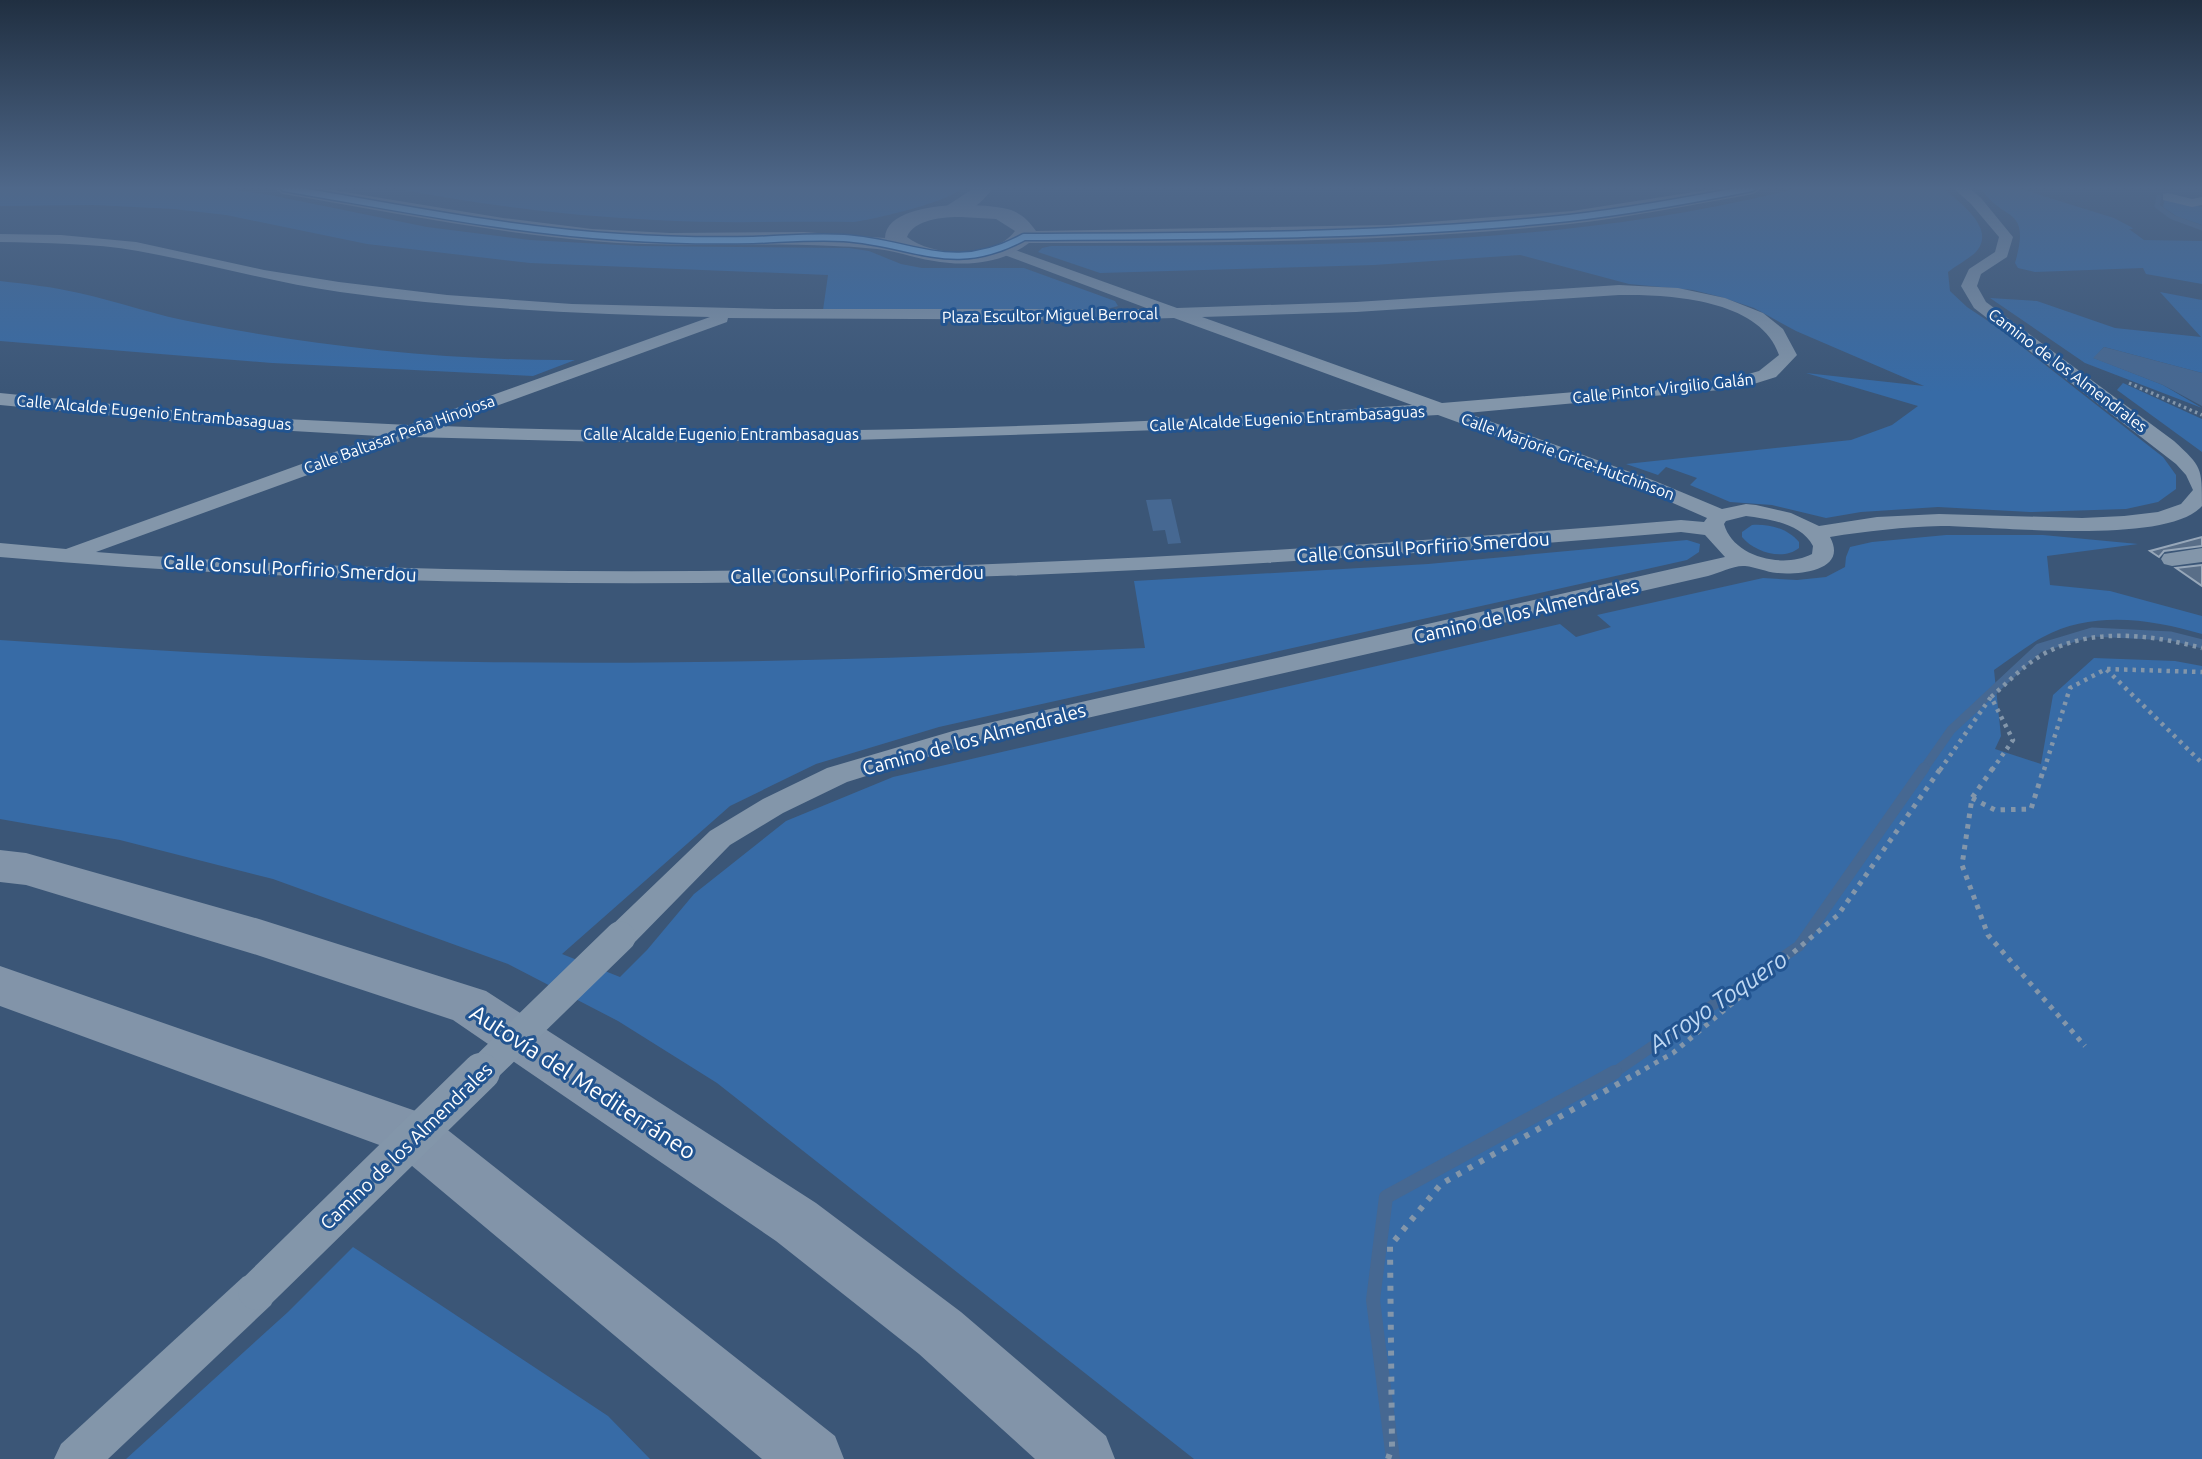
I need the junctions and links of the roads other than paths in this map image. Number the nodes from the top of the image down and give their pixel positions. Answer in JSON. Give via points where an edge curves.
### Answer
{"nodes":[{"id":1,"x":181,"y":256,"type":"edge"},
{"id":2,"x":934,"y":256,"type":"edge"},
{"id":3,"x":969,"y":256,"type":"edge"},
{"id":4,"x":1021,"y":256,"type":"edge"},
{"id":5,"x":1999,"y":256,"type":"edge"},
{"id":6,"x":1178,"y":313,"type":"junction"},
{"id":7,"x":736,"y":314,"type":"junction"},
{"id":8,"x":0,"y":399,"type":"edge"},
{"id":9,"x":1442,"y":409,"type":"junction"},
{"id":10,"x":410,"y":430,"type":"junction"},
{"id":11,"x":2195,"y":467,"type":"edge"},
{"id":12,"x":2202,"y":491,"type":"edge"},
{"id":13,"x":1716,"y":523,"type":"junction"},
{"id":14,"x":1815,"y":533,"type":"junction"},
{"id":15,"x":0,"y":550,"type":"edge"},
{"id":16,"x":2202,"y":555,"type":"edge"},
{"id":17,"x":64,"y":556,"type":"junction"},
{"id":18,"x":1744,"y":558,"type":"junction"},
{"id":19,"x":2172,"y":559,"type":"dead end"},
{"id":20,"x":0,"y":866,"type":"edge"},
{"id":21,"x":0,"y":986,"type":"edge"},
{"id":22,"x":76,"y":1459,"type":"edge"},
{"id":23,"x":812,"y":1459,"type":"edge"},
{"id":24,"x":1083,"y":1459,"type":"edge"}],
"edges":[{"from":1,"to":7,"type":"street","via":[[264,275],[447,300]]},
{"from":2,"to":3,"type":"main road"},
{"from":4,"to":6,"type":"street","name":"Plaza Escultor Miguel Berrocal"},
{"from":5,"to":11,"type":"street","name":"Camino de los Almendrales","via":[[1971,279],[1969,286],[1980,305]]},
{"from":6,"to":7,"type":"street","name":"Plaza Escultor Miguel Berrocal"},
{"from":6,"to":9,"type":"street","name":"Calle Marjorie Grice-Hutchinson"},
{"from":6,"to":9,"type":"street","name":"Calle Pintor Virgilio Galán","via":[[1660,291],[1720,302],[1747,314],[1772,327],[1788,355],[1767,374],[1740,382]]},
{"from":7,"to":10,"type":"street","name":"Calle Baltasar Peña Hinojosa"},
{"from":8,"to":10,"type":"street","name":"Calle Alcalde Eugenio Entrambasaguas","via":[[176,416]]},
{"from":9,"to":10,"type":"street","name":"Calle Alcalde Eugenio Entrambasaguas","via":[[1199,424],[802,435]]},
{"from":9,"to":13,"type":"street","name":"Calle Marjorie Grice-Hutchinson","via":[[1683,498]]},
{"from":10,"to":17,"type":"street","name":"Calle Baltasar Peña Hinojosa"},
{"from":11,"to":12,"type":"street","name":"Camino de los Almendrales"},
{"from":12,"to":14,"type":"street","name":"Camino de los Almendrales","via":[[2192,509],[2145,521],[2097,525],[1938,520]]},
{"from":13,"to":14,"type":"street","name":"Calle Consul Porfirio Smerdou","via":[[1731,512],[1765,511]]},
{"from":13,"to":17,"type":"street","name":"Calle Consul Porfirio Smerdou","via":[[1337,554],[1036,569],[696,577],[438,575]]},
{"from":13,"to":18,"type":"street","via":[[1721,543]]},
{"from":14,"to":18,"type":"street","via":[[1825,549],[1823,556],[1806,566],[1776,567]]},
{"from":15,"to":17,"type":"street","name":"Calle Consul Porfirio Smerdou"},
{"from":16,"to":19,"type":"street"},
{"from":18,"to":22,"type":"street","name":"Camino de los Almendrales","bridge":true,"via":[[953,740],[837,775],[773,806],[720,838],[257,1291]]},
{"from":20,"to":24,"type":"highway","name":"Autovía del Mediterráneo","via":[[26,869],[258,937],[469,1005],[796,1222],[940,1333]]},
{"from":21,"to":23,"type":"highway","via":[[411,1133]]}]}
